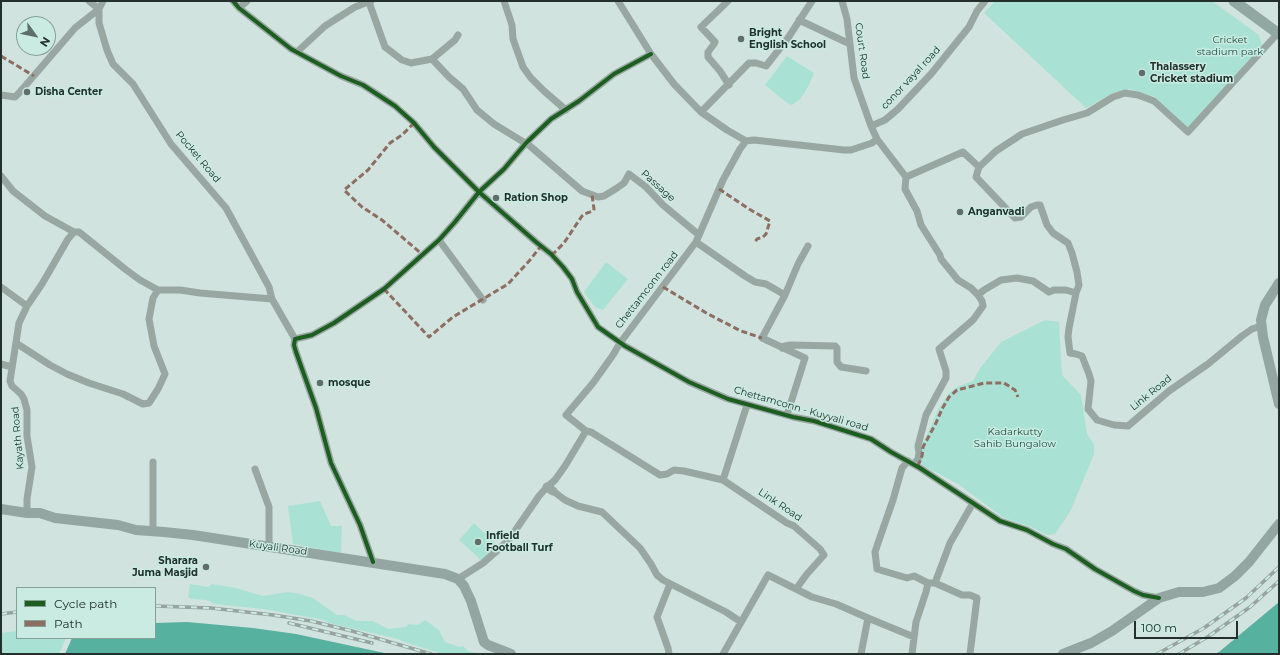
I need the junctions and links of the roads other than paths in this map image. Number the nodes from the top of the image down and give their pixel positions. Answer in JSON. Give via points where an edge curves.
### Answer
{"nodes":[{"id":1,"x":89,"y":1,"type":"edge"},
{"id":2,"x":103,"y":1,"type":"edge"},
{"id":3,"x":233,"y":1,"type":"edge"},
{"id":4,"x":247,"y":1,"type":"edge"},
{"id":5,"x":370,"y":1,"type":"edge"},
{"id":6,"x":504,"y":1,"type":"edge"},
{"id":7,"x":618,"y":1,"type":"edge"},
{"id":8,"x":728,"y":1,"type":"edge"},
{"id":9,"x":811,"y":1,"type":"edge"},
{"id":10,"x":842,"y":1,"type":"edge"},
{"id":11,"x":985,"y":1,"type":"edge"},
{"id":12,"x":1234,"y":1,"type":"edge"},
{"id":13,"x":239,"y":8,"type":"junction"},
{"id":14,"x":99,"y":9,"type":"junction"},
{"id":15,"x":799,"y":20,"type":"junction"},
{"id":16,"x":1278,"y":34,"type":"edge"},
{"id":17,"x":458,"y":35,"type":"dead end"},
{"id":18,"x":850,"y":44,"type":"junction"},
{"id":19,"x":297,"y":52,"type":"junction"},
{"id":20,"x":651,"y":54,"type":"junction"},
{"id":21,"x":432,"y":59,"type":"junction"},
{"id":22,"x":728,"y":85,"type":"junction"},
{"id":23,"x":1,"y":95,"type":"edge"},
{"id":24,"x":566,"y":110,"type":"junction"},
{"id":25,"x":701,"y":112,"type":"junction"},
{"id":26,"x":871,"y":126,"type":"junction"},
{"id":27,"x":877,"y":138,"type":"junction"},
{"id":28,"x":746,"y":141,"type":"junction"},
{"id":29,"x":526,"y":143,"type":"junction"},
{"id":30,"x":979,"y":167,"type":"junction"},
{"id":31,"x":1,"y":176,"type":"edge"},
{"id":32,"x":906,"y":177,"type":"junction"},
{"id":33,"x":479,"y":192,"type":"junction"},
{"id":34,"x":74,"y":232,"type":"junction"},
{"id":35,"x":699,"y":235,"type":"junction"},
{"id":36,"x":439,"y":240,"type":"junction"},
{"id":37,"x":696,"y":242,"type":"junction"},
{"id":38,"x":808,"y":246,"type":"dead end"},
{"id":39,"x":1279,"y":283,"type":"edge"},
{"id":40,"x":1,"y":287,"type":"edge"},
{"id":41,"x":158,"y":290,"type":"junction"},
{"id":42,"x":1076,"y":293,"type":"junction"},
{"id":43,"x":785,"y":295,"type":"junction"},
{"id":44,"x":978,"y":295,"type":"junction"},
{"id":45,"x":272,"y":299,"type":"junction"},
{"id":46,"x":483,"y":300,"type":"dead end"},
{"id":47,"x":27,"y":306,"type":"junction"},
{"id":48,"x":1261,"y":326,"type":"junction"},
{"id":49,"x":295,"y":339,"type":"junction"},
{"id":50,"x":16,"y":343,"type":"junction"},
{"id":51,"x":620,"y":343,"type":"junction"},
{"id":52,"x":782,"y":348,"type":"junction"},
{"id":53,"x":1,"y":364,"type":"edge"},
{"id":54,"x":12,"y":367,"type":"junction"},
{"id":55,"x":866,"y":371,"type":"dead end"},
{"id":56,"x":1279,"y":404,"type":"edge"},
{"id":57,"x":747,"y":405,"type":"junction"},
{"id":58,"x":787,"y":416,"type":"junction"},
{"id":59,"x":586,"y":431,"type":"junction"},
{"id":60,"x":153,"y":462,"type":"dead end"},
{"id":61,"x":911,"y":463,"type":"junction"},
{"id":62,"x":255,"y":469,"type":"dead end"},
{"id":63,"x":723,"y":480,"type":"junction"},
{"id":64,"x":550,"y":489,"type":"junction"},
{"id":65,"x":973,"y":503,"type":"junction"},
{"id":66,"x":1,"y":509,"type":"edge"},
{"id":67,"x":27,"y":513,"type":"junction"},
{"id":68,"x":1279,"y":524,"type":"edge"},
{"id":69,"x":153,"y":532,"type":"junction"},
{"id":70,"x":269,"y":546,"type":"junction"},
{"id":71,"x":373,"y":562,"type":"junction"},
{"id":72,"x":458,"y":579,"type":"junction"},
{"id":73,"x":931,"y":583,"type":"junction"},
{"id":74,"x":670,"y":584,"type":"junction"},
{"id":75,"x":796,"y":589,"type":"junction"},
{"id":76,"x":1159,"y":598,"type":"junction"},
{"id":77,"x":868,"y":618,"type":"junction"},
{"id":78,"x":741,"y":622,"type":"junction"},
{"id":79,"x":914,"y":637,"type":"junction"},
{"id":80,"x":489,"y":650,"type":"edge"},
{"id":81,"x":511,"y":654,"type":"edge"},
{"id":82,"x":668,"y":654,"type":"edge"},
{"id":83,"x":723,"y":654,"type":"edge"},
{"id":84,"x":861,"y":654,"type":"edge"},
{"id":85,"x":912,"y":654,"type":"edge"},
{"id":86,"x":970,"y":654,"type":"edge"},
{"id":87,"x":1063,"y":654,"type":"edge"}],
"edges":[{"from":1,"to":14,"type":"street"},
{"from":2,"to":14,"type":"street"},
{"from":3,"to":13,"type":"street","name":"Chettamconn - Kuyyali road"},
{"from":4,"to":13,"type":"street"},
{"from":5,"to":19,"type":"street","via":[[355,7],[325,26]]},
{"from":5,"to":21,"type":"street","via":[[385,46],[402,60],[411,63]]},
{"from":6,"to":24,"type":"street","via":[[523,67],[531,78]]},
{"from":7,"to":20,"type":"street"},
{"from":8,"to":22,"type":"street","via":[[701,27],[715,42],[708,52],[708,57]]},
{"from":9,"to":15,"type":"street"},
{"from":10,"to":18,"type":"street","name":"Court Road"},
{"from":11,"to":26,"type":"street","name":"conor vayal road","via":[[969,27],[931,74],[898,109],[885,120]]},
{"from":12,"to":16,"type":"main road"},
{"from":13,"to":19,"type":"street","name":"Chettamconn - Kuyyali road"},
{"from":14,"to":23,"type":"street","via":[[75,28],[15,97]]},
{"from":14,"to":45,"type":"street","name":"Pocket Road","via":[[98,23],[114,64],[133,84],[171,144],[226,208],[261,270],[272,293]]},
{"from":15,"to":18,"type":"street"},
{"from":15,"to":22,"type":"street","via":[[766,66],[749,63]]},
{"from":16,"to":30,"type":"street","via":[[1188,132],[1154,101],[1125,93],[1113,97],[1087,113],[1022,134],[996,151]]},
{"from":17,"to":21,"type":"street"},
{"from":18,"to":26,"type":"street","name":"Court Road","via":[[854,78]]},
{"from":19,"to":33,"type":"street","name":"Chettamconn - Kuyyali road","via":[[363,85],[395,106]]},
{"from":20,"to":24,"type":"street","via":[[614,74]]},
{"from":20,"to":25,"type":"street","via":[[674,84]]},
{"from":21,"to":29,"type":"street","via":[[462,89],[477,110],[494,124]]},
{"from":22,"to":25,"type":"street"},
{"from":24,"to":29,"type":"street","via":[[551,119]]},
{"from":25,"to":28,"type":"street"},
{"from":26,"to":27,"type":"street"},
{"from":27,"to":28,"type":"street","via":[[872,143],[851,150]]},
{"from":27,"to":32,"type":"street"},
{"from":28,"to":35,"type":"street","name":"Chettamconn road","via":[[723,180]]},
{"from":29,"to":33,"type":"street","via":[[504,169]]},
{"from":29,"to":35,"type":"street","name":"Passage","via":[[582,191],[598,197],[617,188],[629,174]]},
{"from":30,"to":32,"type":"street","via":[[963,152]]},
{"from":30,"to":42,"type":"street","via":[[976,177],[1015,218],[1021,217],[1031,207],[1040,205],[1047,225],[1053,233],[1068,243],[1077,272],[1079,286]]},
{"from":31,"to":34,"type":"street","via":[[13,191],[46,216]]},
{"from":32,"to":44,"type":"street","via":[[905,189],[917,211],[921,225],[941,259],[958,280]]},
{"from":33,"to":36,"type":"street"},
{"from":33,"to":51,"type":"street","name":"Chettamconn - Kuyyali road","via":[[555,258],[572,279],[595,324]]},
{"from":34,"to":41,"type":"street","via":[[79,232],[125,269]]},
{"from":34,"to":47,"type":"street","name":"Kayath Road"},
{"from":35,"to":37,"type":"street","name":"Chettamconn road"},
{"from":36,"to":46,"type":"street"},
{"from":36,"to":49,"type":"street","via":[[364,303],[324,329]]},
{"from":37,"to":43,"type":"street","via":[[755,282],[766,284]]},
{"from":37,"to":51,"type":"street","name":"Chettamconn road"},
{"from":38,"to":43,"type":"street"},
{"from":39,"to":48,"type":"main road","via":[[1265,305]]},
{"from":40,"to":47,"type":"street"},
{"from":41,"to":45,"type":"street"},
{"from":41,"to":50,"type":"street","via":[[153,298],[149,320],[154,346],[165,374],[148,403],[143,404],[124,394],[67,374]]},
{"from":42,"to":44,"type":"street","via":[[1066,290],[1048,292],[1033,281],[1017,278],[1002,280]]},
{"from":42,"to":48,"type":"street","name":"Link Road","via":[[1068,337],[1070,354],[1082,356],[1089,374],[1091,381],[1088,408],[1097,420],[1114,425],[1128,426],[1169,391],[1242,336]]},
{"from":43,"to":52,"type":"street","via":[[762,338]]},
{"from":44,"to":61,"type":"street","via":[[983,306],[979,313],[939,349],[946,378],[926,415],[918,446],[918,459]]},
{"from":45,"to":49,"type":"street","name":"Pocket Road"},
{"from":47,"to":50,"type":"street","name":"Kayath Road","via":[[19,323]]},
{"from":48,"to":56,"type":"main road"},
{"from":49,"to":71,"type":"street","via":[[296,352],[316,408],[331,463],[360,525]]},
{"from":50,"to":54,"type":"street","name":"Kayath Road"},
{"from":51,"to":57,"type":"street","name":"Chettamconn - Kuyyali road","via":[[689,382]]},
{"from":51,"to":59,"type":"street","name":"Chettamconn road","via":[[593,383],[566,414]]},
{"from":52,"to":55,"type":"street","via":[[790,345],[835,346],[837,362],[841,367]]},
{"from":52,"to":58,"type":"street","via":[[804,358]]},
{"from":53,"to":54,"type":"street"},
{"from":54,"to":67,"type":"street","name":"Kayath Road","via":[[10,381],[24,399],[27,410],[27,436],[32,467]]},
{"from":57,"to":58,"type":"street","name":"Chettamconn - Kuyyali road"},
{"from":57,"to":63,"type":"street"},
{"from":58,"to":61,"type":"street","name":"Chettamconn - Kuyyali road","via":[[864,436]]},
{"from":59,"to":63,"type":"street","name":"Link Road","via":[[660,475],[674,470]]},
{"from":59,"to":64,"type":"street"},
{"from":60,"to":69,"type":"street"},
{"from":61,"to":65,"type":"street","name":"Chettamconn - Kuyyali road"},
{"from":61,"to":73,"type":"street","via":[[902,468],[875,552],[877,569],[907,578],[914,576]]},
{"from":62,"to":70,"type":"street","via":[[269,507]]},
{"from":63,"to":75,"type":"street","name":"Link Road","via":[[794,526],[820,549],[824,555]]},
{"from":64,"to":72,"type":"street","via":[[519,523],[508,541],[483,563]]},
{"from":64,"to":74,"type":"street","via":[[578,506],[602,512],[640,548],[657,574]]},
{"from":65,"to":73,"type":"street"},
{"from":65,"to":76,"type":"street","name":"Chettamconn - Kuyyali road","via":[[1000,521],[1027,530],[1066,549],[1129,588],[1143,595]]},
{"from":66,"to":67,"type":"main road","name":"Kuyali Road"},
{"from":67,"to":69,"type":"main road","name":"Kuyali Road"},
{"from":68,"to":76,"type":"main road","via":[[1249,562],[1219,588],[1203,592],[1179,592]]},
{"from":69,"to":70,"type":"main road","name":"Kuyali Road","via":[[178,533]]},
{"from":70,"to":71,"type":"main road","name":"Kuyali Road"},
{"from":71,"to":72,"type":"main road","name":"Kuyali Road","via":[[444,574]]},
{"from":72,"to":80,"type":"main road","via":[[471,601],[482,638]]},
{"from":73,"to":79,"type":"street","via":[[916,622]]},
{"from":73,"to":86,"type":"street","via":[[977,598]]},
{"from":74,"to":78,"type":"street"},
{"from":74,"to":82,"type":"street","via":[[657,617]]},
{"from":75,"to":77,"type":"street"},
{"from":75,"to":78,"type":"street","via":[[768,575]]},
{"from":76,"to":87,"type":"main road","via":[[1112,631]]},
{"from":77,"to":79,"type":"street"},
{"from":77,"to":84,"type":"street"},
{"from":78,"to":83,"type":"street"},
{"from":79,"to":85,"type":"street"},
{"from":80,"to":81,"type":"main road"}]}
